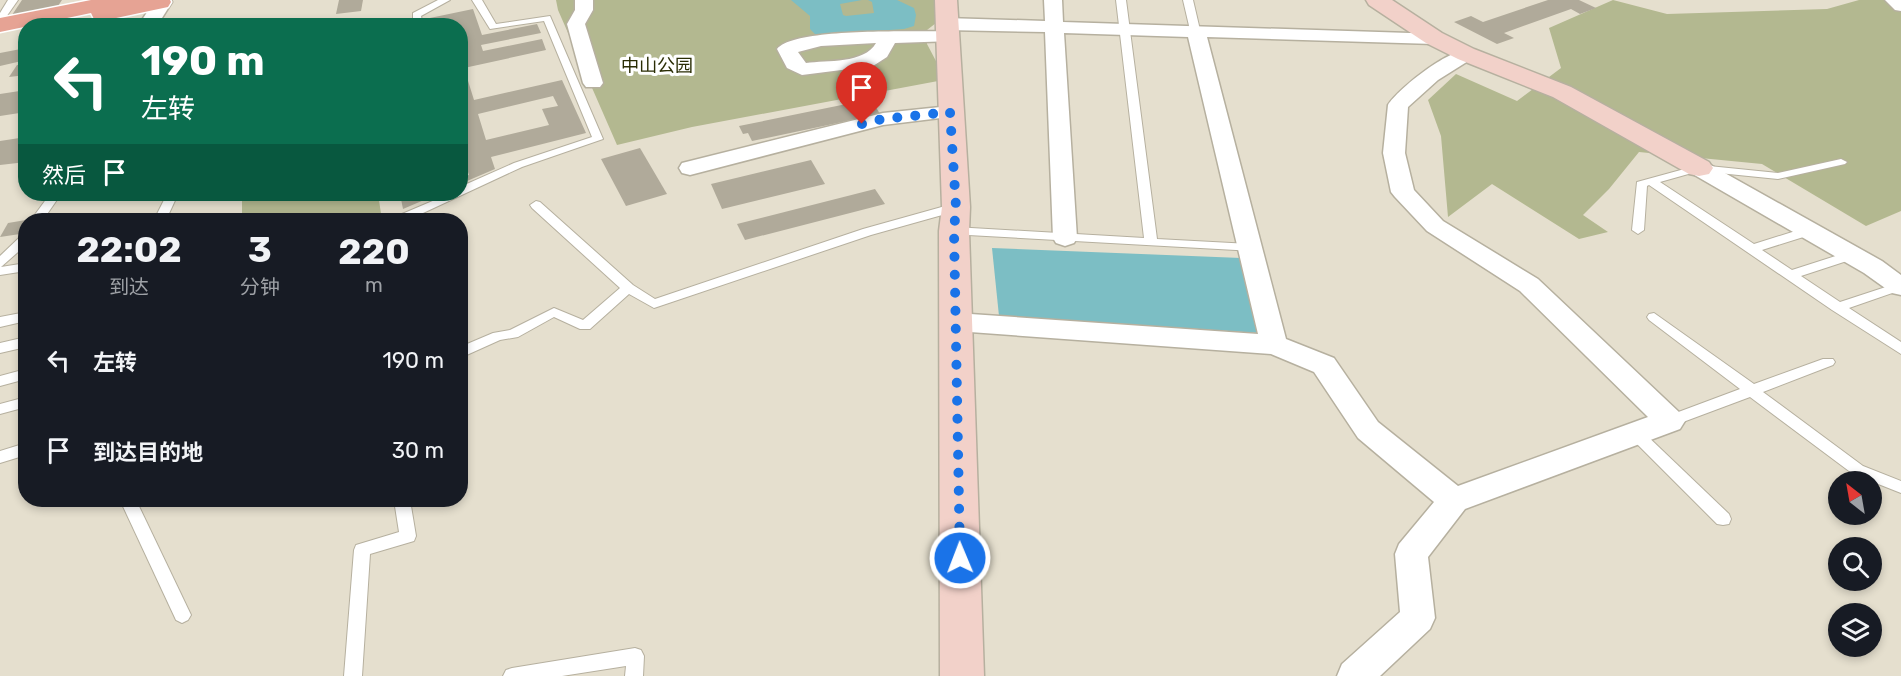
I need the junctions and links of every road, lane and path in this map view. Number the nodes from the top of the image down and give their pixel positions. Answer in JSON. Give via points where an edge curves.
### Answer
{"nodes":[{"id":1,"x":13,"y":0,"type":"edge"},
{"id":2,"x":124,"y":0,"type":"edge"},
{"id":3,"x":445,"y":0,"type":"edge"},
{"id":4,"x":477,"y":0,"type":"edge"},
{"id":5,"x":584,"y":0,"type":"edge"},
{"id":6,"x":1053,"y":0,"type":"edge"},
{"id":7,"x":1121,"y":0,"type":"edge"},
{"id":8,"x":1188,"y":0,"type":"edge"},
{"id":9,"x":1377,"y":0,"type":"edge"},
{"id":10,"x":1894,"y":0,"type":"edge"},
{"id":11,"x":161,"y":2,"type":"joint"},
{"id":12,"x":1901,"y":6,"type":"edge"},
{"id":13,"x":38,"y":18,"type":"edge"},
{"id":14,"x":85,"y":18,"type":"edge"},
{"id":15,"x":152,"y":18,"type":"edge"},
{"id":16,"x":417,"y":18,"type":"edge"},
{"id":17,"x":946,"y":20,"type":"edge"},
{"id":18,"x":18,"y":22,"type":"edge"},
{"id":19,"x":0,"y":26,"type":"edge"},
{"id":20,"x":1054,"y":27,"type":"junction"},
{"id":21,"x":1124,"y":28,"type":"junction"},
{"id":22,"x":18,"y":29,"type":"edge"},
{"id":23,"x":1195,"y":30,"type":"junction"},
{"id":24,"x":888,"y":38,"type":"dead end"},
{"id":25,"x":1434,"y":38,"type":"junction"},
{"id":26,"x":1466,"y":54,"type":"junction"},
{"id":27,"x":593,"y":82,"type":"dead end"},
{"id":28,"x":950,"y":112,"type":"junction"},
{"id":29,"x":1841,"y":162,"type":"dead end"},
{"id":30,"x":690,"y":168,"type":"dead end"},
{"id":31,"x":1699,"y":168,"type":"junction"},
{"id":32,"x":1652,"y":182,"type":"junction"},
{"id":33,"x":468,"y":189,"type":"edge"},
{"id":34,"x":441,"y":201,"type":"edge"},
{"id":35,"x":536,"y":205,"type":"dead end"},
{"id":36,"x":415,"y":213,"type":"edge"},
{"id":37,"x":955,"y":219,"type":"junction"},
{"id":38,"x":1638,"y":230,"type":"dead end"},
{"id":39,"x":1809,"y":231,"type":"junction"},
{"id":40,"x":1065,"y":238,"type":"junction"},
{"id":41,"x":1151,"y":242,"type":"junction"},
{"id":42,"x":18,"y":244,"type":"edge"},
{"id":43,"x":18,"y":247,"type":"edge"},
{"id":44,"x":0,"y":248,"type":"edge"},
{"id":45,"x":1250,"y":248,"type":"junction"},
{"id":46,"x":1752,"y":249,"type":"junction"},
{"id":47,"x":1852,"y":255,"type":"junction"},
{"id":48,"x":0,"y":263,"type":"edge"},
{"id":49,"x":18,"y":269,"type":"edge"},
{"id":50,"x":0,"y":272,"type":"edge"},
{"id":51,"x":1790,"y":275,"type":"junction"},
{"id":52,"x":1900,"y":286,"type":"edge"},
{"id":53,"x":628,"y":288,"type":"junction"},
{"id":54,"x":1837,"y":307,"type":"junction"},
{"id":55,"x":1654,"y":317,"type":"dead end"},
{"id":56,"x":18,"y":318,"type":"edge"},
{"id":57,"x":0,"y":321,"type":"edge"},
{"id":58,"x":956,"y":322,"type":"junction"},
{"id":59,"x":18,"y":344,"type":"edge"},
{"id":60,"x":1274,"y":345,"type":"junction"},
{"id":61,"x":0,"y":348,"type":"edge"},
{"id":62,"x":468,"y":349,"type":"edge"},
{"id":63,"x":1901,"y":349,"type":"edge"},
{"id":64,"x":1828,"y":362,"type":"dead end"},
{"id":65,"x":18,"y":376,"type":"edge"},
{"id":66,"x":0,"y":381,"type":"edge"},
{"id":67,"x":1750,"y":389,"type":"junction"},
{"id":68,"x":18,"y":404,"type":"edge"},
{"id":69,"x":0,"y":409,"type":"edge"},
{"id":70,"x":1670,"y":421,"type":"junction"},
{"id":71,"x":1636,"y":434,"type":"junction"},
{"id":72,"x":18,"y":451,"type":"edge"},
{"id":73,"x":0,"y":457,"type":"edge"},
{"id":74,"x":1901,"y":487,"type":"edge"},
{"id":75,"x":1454,"y":500,"type":"junction"},
{"id":76,"x":131,"y":507,"type":"edge"},
{"id":77,"x":403,"y":507,"type":"edge"},
{"id":78,"x":1723,"y":519,"type":"dead end"},
{"id":79,"x":182,"y":615,"type":"dead end"},
{"id":80,"x":353,"y":676,"type":"edge"},
{"id":81,"x":513,"y":676,"type":"edge"},
{"id":82,"x":634,"y":676,"type":"edge"},
{"id":83,"x":962,"y":676,"type":"edge"},
{"id":84,"x":1355,"y":676,"type":"edge"}],
"edges":[{"from":1,"to":19,"type":"lane"},
{"from":2,"to":13,"type":"main road"},
{"from":3,"to":16,"type":"lane"},
{"from":4,"to":33,"type":"lane","via":[[493,27],[547,18],[598,139],[518,165]]},
{"from":5,"to":27,"type":"street","via":[[584,10],[576,24]]},
{"from":6,"to":20,"type":"street"},
{"from":7,"to":21,"type":"lane"},
{"from":8,"to":23,"type":"lane"},
{"from":9,"to":25,"type":"main road"},
{"from":10,"to":12,"type":"street"},
{"from":11,"to":14,"type":"main road"},
{"from":11,"to":15,"type":"street"},
{"from":17,"to":20,"type":"street"},
{"from":17,"to":24,"type":"street"},
{"from":17,"to":28,"type":"main road"},
{"from":18,"to":19,"type":"main road"},
{"from":19,"to":22,"type":"main road"},
{"from":20,"to":21,"type":"street"},
{"from":20,"to":40,"type":"street"},
{"from":21,"to":23,"type":"street"},
{"from":21,"to":41,"type":"lane"},
{"from":23,"to":25,"type":"street"},
{"from":23,"to":45,"type":"street"},
{"from":25,"to":26,"type":"main road"},
{"from":26,"to":31,"type":"main road","via":[[1562,92]]},
{"from":26,"to":70,"type":"street","via":[[1431,76],[1398,105],[1394,153],[1403,192],[1435,226],[1529,285]]},
{"from":28,"to":30,"type":"street","via":[[883,119]]},
{"from":28,"to":37,"type":"main road"},
{"from":29,"to":31,"type":"lane","via":[[1778,176]]},
{"from":31,"to":32,"type":"lane"},
{"from":31,"to":39,"type":"street"},
{"from":32,"to":38,"type":"lane","via":[[1641,184]]},
{"from":32,"to":46,"type":"lane"},
{"from":34,"to":36,"type":"lane"},
{"from":35,"to":53,"type":"lane"},
{"from":37,"to":40,"type":"lane"},
{"from":37,"to":53,"type":"lane","via":[[867,232],[654,304]]},
{"from":37,"to":58,"type":"main road"},
{"from":39,"to":46,"type":"lane"},
{"from":39,"to":47,"type":"street"},
{"from":40,"to":41,"type":"lane"},
{"from":41,"to":45,"type":"lane"},
{"from":42,"to":44,"type":"lane"},
{"from":43,"to":48,"type":"lane"},
{"from":45,"to":60,"type":"street"},
{"from":46,"to":51,"type":"lane"},
{"from":47,"to":51,"type":"lane"},
{"from":47,"to":52,"type":"street"},
{"from":49,"to":50,"type":"lane"},
{"from":51,"to":54,"type":"lane"},
{"from":52,"to":54,"type":"lane"},
{"from":53,"to":62,"type":"lane","via":[[585,326],[554,312],[513,334]]},
{"from":54,"to":63,"type":"lane"},
{"from":55,"to":67,"type":"lane"},
{"from":56,"to":57,"type":"lane"},
{"from":58,"to":60,"type":"street"},
{"from":58,"to":83,"type":"main road"},
{"from":59,"to":61,"type":"lane"},
{"from":60,"to":75,"type":"street","via":[[1324,365],[1368,430]]},
{"from":64,"to":67,"type":"lane"},
{"from":65,"to":66,"type":"lane"},
{"from":67,"to":70,"type":"lane"},
{"from":67,"to":74,"type":"lane","via":[[1858,470]]},
{"from":68,"to":69,"type":"lane"},
{"from":70,"to":71,"type":"street"},
{"from":71,"to":75,"type":"street"},
{"from":71,"to":78,"type":"lane"},
{"from":72,"to":73,"type":"lane"},
{"from":75,"to":84,"type":"street","via":[[1411,554],[1418,618]]},
{"from":76,"to":79,"type":"lane"},
{"from":77,"to":80,"type":"lane","via":[[408,536],[362,550]]},
{"from":81,"to":82,"type":"lane","via":[[635,656]]}]}
